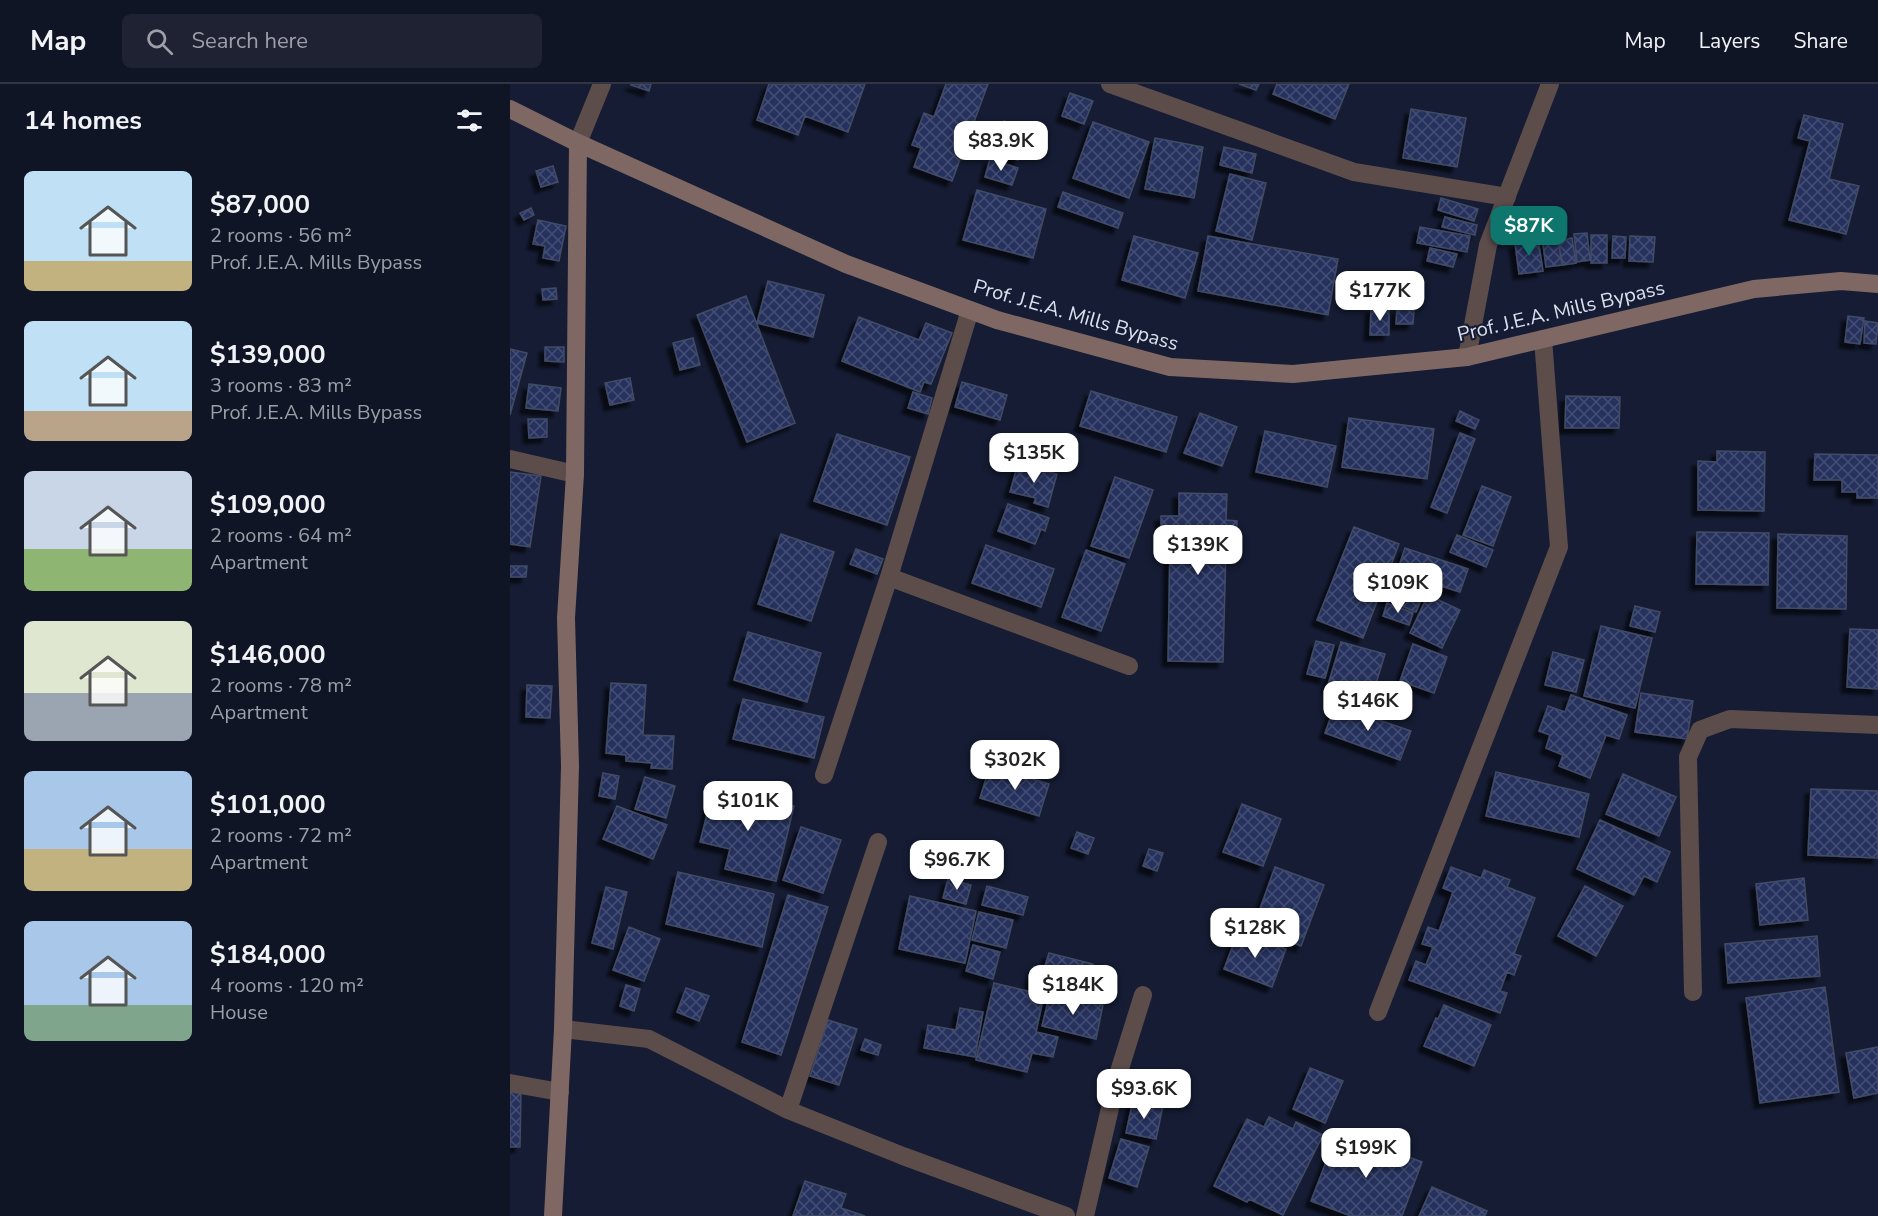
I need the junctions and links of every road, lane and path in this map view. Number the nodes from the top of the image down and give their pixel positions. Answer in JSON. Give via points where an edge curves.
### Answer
{"nodes":[{"id":1,"x":602,"y":84,"type":"edge"},
{"id":2,"x":1110,"y":84,"type":"edge"},
{"id":3,"x":1550,"y":84,"type":"edge"},
{"id":4,"x":510,"y":109,"type":"edge"},
{"id":5,"x":578,"y":143,"type":"junction"},
{"id":6,"x":1507,"y":197,"type":"junction"},
{"id":7,"x":1878,"y":284,"type":"edge"},
{"id":8,"x":970,"y":310,"type":"junction"},
{"id":9,"x":1543,"y":339,"type":"junction"},
{"id":10,"x":1467,"y":357,"type":"junction"},
{"id":11,"x":510,"y":459,"type":"edge"},
{"id":12,"x":575,"y":474,"type":"junction"},
{"id":13,"x":889,"y":578,"type":"junction"},
{"id":14,"x":1130,"y":666,"type":"dead end"},
{"id":15,"x":1878,"y":725,"type":"edge"},
{"id":16,"x":824,"y":775,"type":"dead end"},
{"id":17,"x":878,"y":842,"type":"dead end"},
{"id":18,"x":1693,"y":992,"type":"dead end"},
{"id":19,"x":1143,"y":995,"type":"dead end"},
{"id":20,"x":1378,"y":1012,"type":"dead end"},
{"id":21,"x":563,"y":1029,"type":"junction"},
{"id":22,"x":510,"y":1083,"type":"edge"},
{"id":23,"x":560,"y":1092,"type":"junction"},
{"id":24,"x":788,"y":1110,"type":"junction"},
{"id":25,"x":553,"y":1216,"type":"edge"},
{"id":26,"x":1066,"y":1216,"type":"edge"},
{"id":27,"x":1085,"y":1216,"type":"edge"}],
"edges":[{"from":1,"to":5,"type":"street"},
{"from":2,"to":6,"type":"street","via":[[1354,172]]},
{"from":3,"to":6,"type":"street"},
{"from":4,"to":5,"type":"street","name":"Prof. J.E.A. Mills Bypass"},
{"from":5,"to":8,"type":"street","name":"Prof. J.E.A. Mills Bypass","via":[[846,264]]},
{"from":5,"to":12,"type":"street"},
{"from":6,"to":10,"type":"street","via":[[1488,245]]},
{"from":7,"to":9,"type":"street","name":"Prof. J.E.A. Mills Bypass","via":[[1841,281],[1754,289]]},
{"from":8,"to":10,"type":"street","name":"Prof. J.E.A. Mills Bypass","via":[[1170,367],[1293,374]]},
{"from":8,"to":13,"type":"street"},
{"from":9,"to":10,"type":"street","name":"Prof. J.E.A. Mills Bypass"},
{"from":9,"to":20,"type":"street","via":[[1558,547]]},
{"from":11,"to":12,"type":"street"},
{"from":12,"to":21,"type":"street","via":[[566,618],[570,766]]},
{"from":13,"to":14,"type":"street"},
{"from":13,"to":16,"type":"street"},
{"from":15,"to":18,"type":"street","via":[[1730,719],[1700,730],[1688,757]]},
{"from":17,"to":24,"type":"street"},
{"from":19,"to":27,"type":"street","via":[[1117,1078]]},
{"from":21,"to":23,"type":"street"},
{"from":21,"to":24,"type":"street","via":[[649,1039]]},
{"from":22,"to":23,"type":"street"},
{"from":23,"to":25,"type":"street"},
{"from":24,"to":26,"type":"street"}]}
